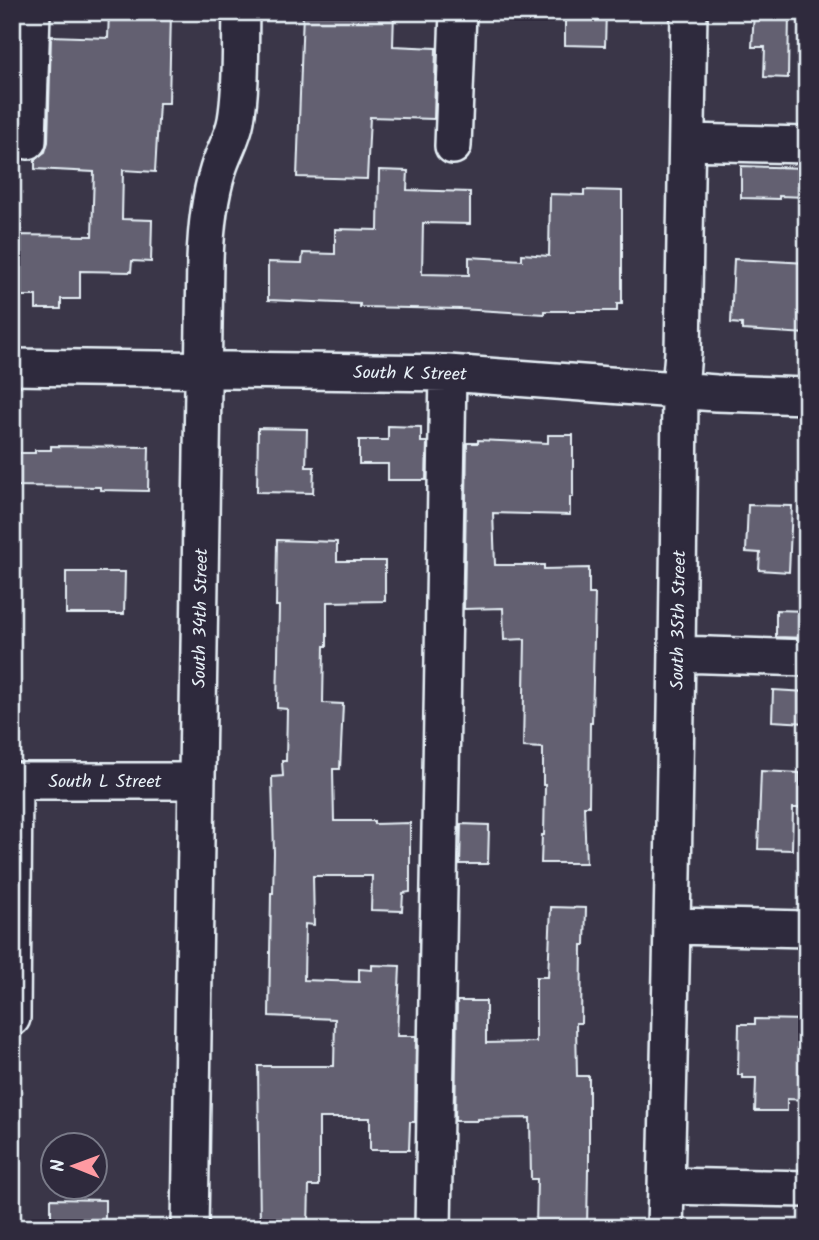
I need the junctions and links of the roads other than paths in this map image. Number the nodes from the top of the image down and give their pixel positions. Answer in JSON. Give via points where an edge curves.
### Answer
{"nodes":[{"id":1,"x":32,"y":12,"type":"edge"},
{"id":2,"x":241,"y":12,"type":"edge"},
{"id":3,"x":458,"y":12,"type":"edge"},
{"id":4,"x":689,"y":12,"type":"edge"},
{"id":5,"x":28,"y":141,"type":"dead end"},
{"id":6,"x":687,"y":142,"type":"junction"},
{"id":7,"x":807,"y":145,"type":"edge"},
{"id":8,"x":453,"y":146,"type":"dead end"},
{"id":9,"x":12,"y":366,"type":"edge"},
{"id":10,"x":203,"y":370,"type":"junction"},
{"id":11,"x":448,"y":373,"type":"junction"},
{"id":12,"x":680,"y":389,"type":"junction"},
{"id":13,"x":807,"y":396,"type":"edge"},
{"id":14,"x":678,"y":654,"type":"junction"},
{"id":15,"x":807,"y":658,"type":"edge"},
{"id":16,"x":13,"y":781,"type":"edge"},
{"id":17,"x":197,"y":781,"type":"junction"},
{"id":18,"x":673,"y":926,"type":"junction"},
{"id":19,"x":807,"y":929,"type":"edge"},
{"id":20,"x":12,"y":1018,"type":"edge"},
{"id":21,"x":666,"y":1186,"type":"junction"},
{"id":22,"x":807,"y":1189,"type":"edge"},
{"id":23,"x":190,"y":1228,"type":"edge"},
{"id":24,"x":433,"y":1228,"type":"edge"},
{"id":25,"x":665,"y":1228,"type":"edge"}],
"edges":[{"from":1,"to":5,"type":"street"},
{"from":2,"to":10,"type":"street","name":"South 34th Street","via":[[236,120],[219,165],[208,217]]},
{"from":3,"to":8,"type":"street"},
{"from":4,"to":6,"type":"street","name":"South 35th Street"},
{"from":6,"to":7,"type":"street"},
{"from":6,"to":12,"type":"street","name":"South 35th Street"},
{"from":9,"to":10,"type":"street","name":"South K Street"},
{"from":10,"to":11,"type":"street","name":"South K Street"},
{"from":10,"to":17,"type":"street","name":"South 34th Street"},
{"from":11,"to":12,"type":"street","name":"South K Street"},
{"from":11,"to":24,"type":"street"},
{"from":12,"to":13,"type":"street","name":"South K Street"},
{"from":12,"to":14,"type":"street","name":"South 35th Street"},
{"from":14,"to":15,"type":"street"},
{"from":14,"to":18,"type":"street","name":"South 35th Street"},
{"from":16,"to":17,"type":"street","name":"South L Street"},
{"from":16,"to":20,"type":"street"},
{"from":17,"to":23,"type":"street","name":"South 34th Street"},
{"from":18,"to":19,"type":"street"},
{"from":18,"to":21,"type":"street","name":"South 35th Street"},
{"from":21,"to":22,"type":"street"},
{"from":21,"to":25,"type":"street","name":"South 35th Street"}]}
